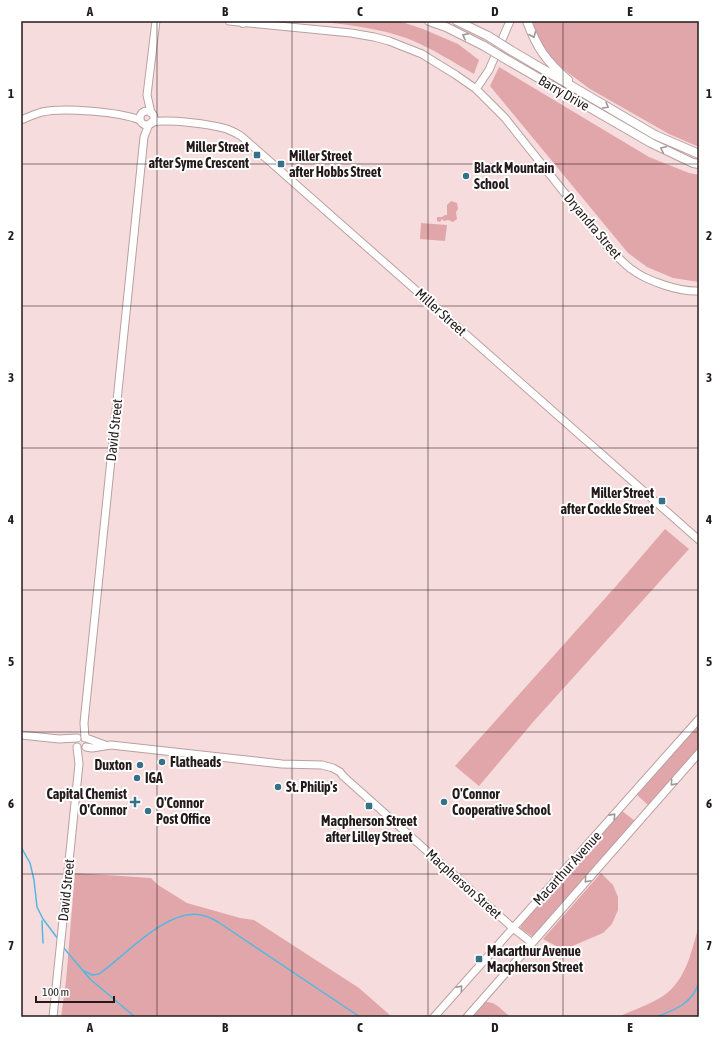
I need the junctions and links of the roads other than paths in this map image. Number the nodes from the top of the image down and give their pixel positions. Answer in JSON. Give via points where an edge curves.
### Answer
{"nodes":[{"id":1,"x":156,"y":21,"type":"edge"},
{"id":2,"x":229,"y":21,"type":"edge"},
{"id":3,"x":429,"y":21,"type":"edge"},
{"id":4,"x":457,"y":21,"type":"edge"},
{"id":5,"x":505,"y":21,"type":"edge"},
{"id":6,"x":510,"y":21,"type":"edge"},
{"id":7,"x":527,"y":21,"type":"edge"},
{"id":8,"x":244,"y":22,"type":"edge"},
{"id":9,"x":502,"y":38,"type":"junction"},
{"id":10,"x":476,"y":89,"type":"junction"},
{"id":11,"x":585,"y":94,"type":"junction"},
{"id":12,"x":146,"y":118,"type":"junction"},
{"id":13,"x":21,"y":120,"type":"edge"},
{"id":14,"x":699,"y":154,"type":"edge"},
{"id":15,"x":699,"y":164,"type":"edge"},
{"id":16,"x":699,"y":291,"type":"edge"},
{"id":17,"x":699,"y":540,"type":"edge"},
{"id":18,"x":699,"y":719,"type":"edge"},
{"id":19,"x":21,"y":735,"type":"edge"},
{"id":20,"x":82,"y":738,"type":"junction"},
{"id":21,"x":59,"y":739,"type":"junction"},
{"id":22,"x":107,"y":745,"type":"junction"},
{"id":23,"x":81,"y":747,"type":"junction"},
{"id":24,"x":699,"y":753,"type":"edge"},
{"id":25,"x":513,"y":928,"type":"junction"},
{"id":26,"x":532,"y":943,"type":"junction"},
{"id":27,"x":53,"y":1017,"type":"edge"},
{"id":28,"x":434,"y":1017,"type":"edge"},
{"id":29,"x":467,"y":1017,"type":"edge"}],
"edges":[{"from":1,"to":12,"type":"street"},
{"from":2,"to":8,"type":"street","name":"Dryandra Street"},
{"from":15,"to":3,"type":"main road","name":"Barry Drive","one_way":true,"bridge":true,"via":[[651,144],[484,46]]},
{"from":4,"to":11,"type":"main road","name":"Barry Drive","bridge":true,"via":[[488,36]]},
{"from":5,"to":9,"type":"street"},
{"from":6,"to":9,"type":"street"},
{"from":7,"to":11,"type":"main road","one_way":true,"via":[[536,44],[545,57]]},
{"from":8,"to":10,"type":"street","name":"Dryandra Street","via":[[351,33],[389,41],[422,54]]},
{"from":9,"to":10,"type":"street","via":[[489,70]]},
{"from":10,"to":16,"type":"street","name":"Dryandra Street","via":[[505,118],[617,257],[632,270],[660,284]]},
{"from":11,"to":14,"type":"main road","name":"Barry Drive","one_way":true,"via":[[655,135]]},
{"from":12,"to":13,"type":"street","via":[[68,110],[41,112]]},
{"from":12,"to":17,"type":"street","name":"Miller Street","via":[[215,126],[241,136]]},
{"from":12,"to":20,"type":"street","name":"David Street"},
{"from":25,"to":18,"type":"street","name":"Macarthur Avenue","one_way":true},
{"from":19,"to":21,"type":"street"},
{"from":20,"to":21,"type":"street"},
{"from":20,"to":22,"type":"street","name":"Macpherson Street"},
{"from":20,"to":23,"type":"street","via":[[76,742]]},
{"from":20,"to":23,"type":"street","via":[[88,742]]},
{"from":21,"to":23,"type":"street"},
{"from":22,"to":23,"type":"street","name":"Macpherson Street"},
{"from":22,"to":25,"type":"street","name":"Macpherson Street","via":[[317,766],[343,776]]},
{"from":23,"to":27,"type":"street","name":"David Street"},
{"from":24,"to":26,"type":"street","name":"Macarthur Avenue","one_way":true},
{"from":25,"to":26,"type":"street","name":"Macpherson Street"},
{"from":28,"to":25,"type":"street","name":"Macarthur Avenue","one_way":true},
{"from":26,"to":29,"type":"street","name":"Macarthur Avenue"}]}
